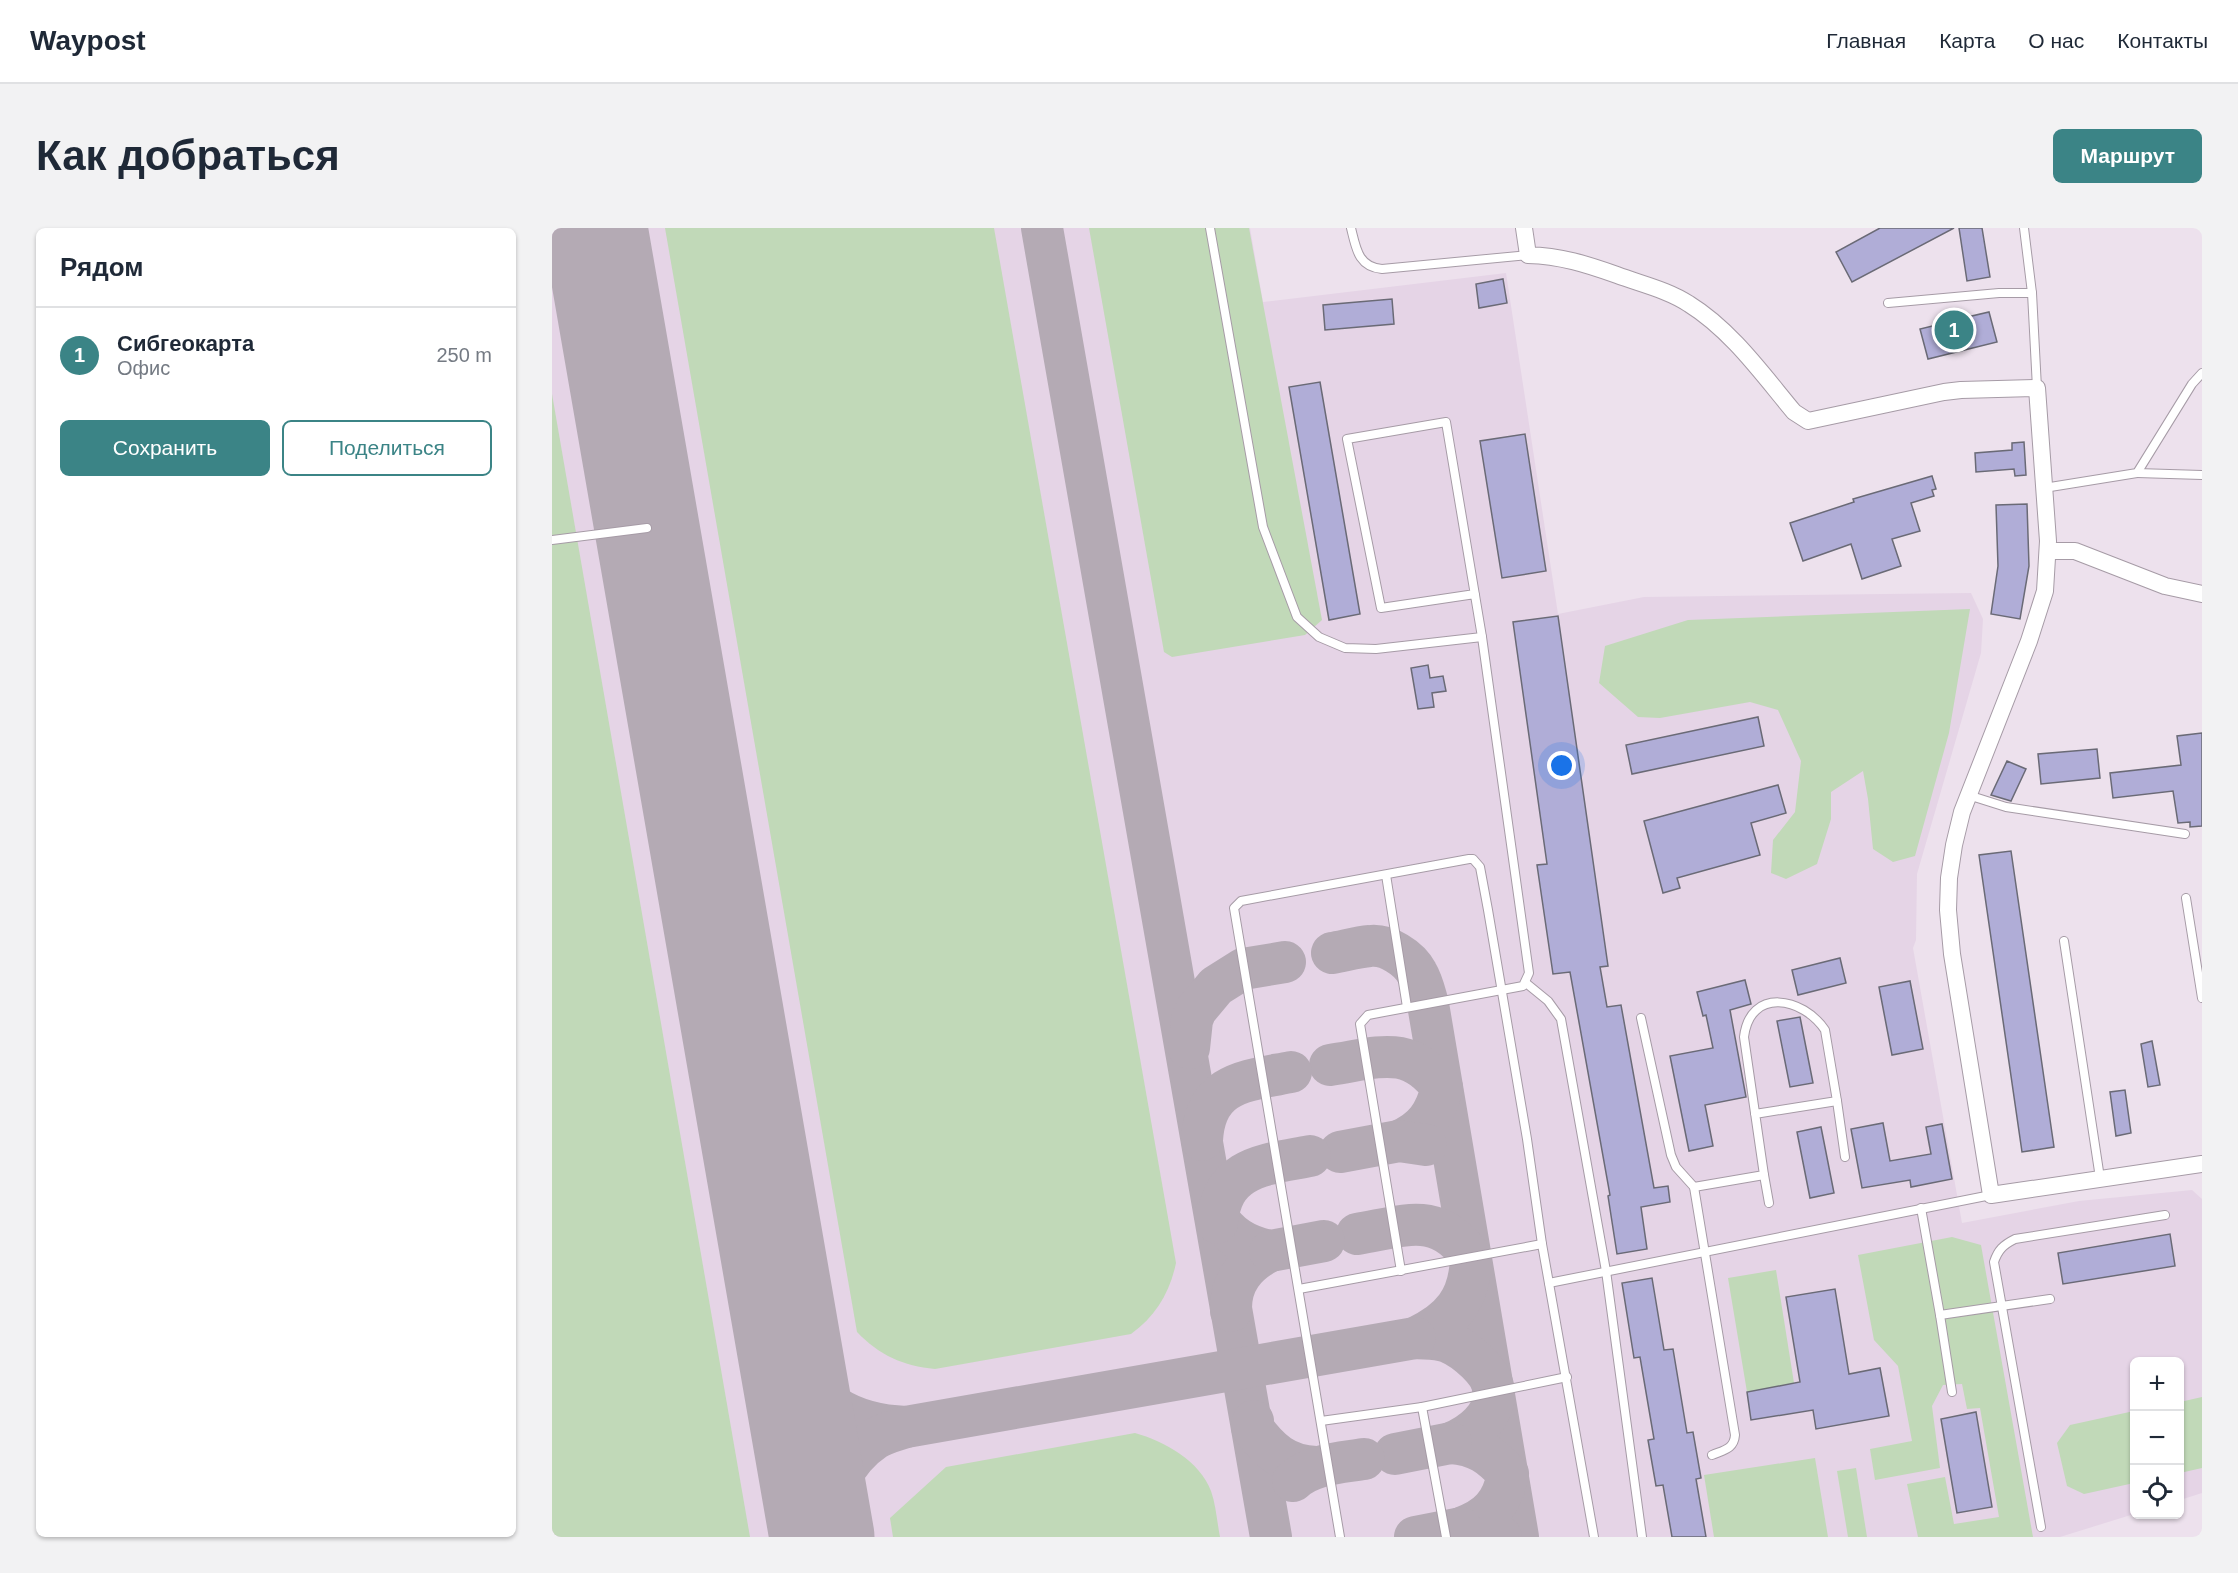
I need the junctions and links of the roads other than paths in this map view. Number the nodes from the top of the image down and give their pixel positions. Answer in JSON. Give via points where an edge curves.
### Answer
{"nodes":[{"id":1,"x":1210,"y":228,"type":"edge"},
{"id":2,"x":1350,"y":228,"type":"edge"},
{"id":3,"x":1524,"y":228,"type":"edge"},
{"id":4,"x":2024,"y":228,"type":"edge"},
{"id":5,"x":1528,"y":255,"type":"junction"},
{"id":6,"x":2031,"y":293,"type":"junction"},
{"id":7,"x":1888,"y":303,"type":"dead end"},
{"id":8,"x":2202,"y":373,"type":"edge"},
{"id":9,"x":2037,"y":388,"type":"junction"},
{"id":10,"x":2137,"y":472,"type":"junction"},
{"id":11,"x":2202,"y":476,"type":"edge"},
{"id":12,"x":2044,"y":488,"type":"junction"},
{"id":13,"x":647,"y":528,"type":"dead end"},
{"id":14,"x":552,"y":540,"type":"edge"},
{"id":15,"x":2048,"y":551,"type":"junction"},
{"id":16,"x":1475,"y":594,"type":"junction"},
{"id":17,"x":2202,"y":594,"type":"edge"},
{"id":18,"x":1482,"y":637,"type":"junction"},
{"id":19,"x":1968,"y":795,"type":"junction"},
{"id":20,"x":2185,"y":834,"type":"dead end"},
{"id":21,"x":1386,"y":875,"type":"junction"},
{"id":22,"x":2186,"y":898,"type":"dead end"},
{"id":23,"x":2064,"y":941,"type":"dead end"},
{"id":24,"x":1526,"y":983,"type":"junction"},
{"id":25,"x":1502,"y":991,"type":"junction"},
{"id":26,"x":2202,"y":998,"type":"edge"},
{"id":27,"x":1407,"y":1007,"type":"junction"},
{"id":28,"x":1641,"y":1018,"type":"dead end"},
{"id":29,"x":1837,"y":1101,"type":"junction"},
{"id":30,"x":1755,"y":1114,"type":"junction"},
{"id":31,"x":1845,"y":1157,"type":"dead end"},
{"id":32,"x":2202,"y":1164,"type":"edge"},
{"id":33,"x":1764,"y":1175,"type":"junction"},
{"id":34,"x":2100,"y":1178,"type":"junction"},
{"id":35,"x":1694,"y":1187,"type":"junction"},
{"id":36,"x":1991,"y":1195,"type":"junction"},
{"id":37,"x":1769,"y":1203,"type":"dead end"},
{"id":38,"x":1921,"y":1208,"type":"junction"},
{"id":39,"x":2165,"y":1215,"type":"dead end"},
{"id":40,"x":1542,"y":1244,"type":"junction"},
{"id":41,"x":1704,"y":1251,"type":"junction"},
{"id":42,"x":1401,"y":1271,"type":"junction"},
{"id":43,"x":1606,"y":1271,"type":"junction"},
{"id":44,"x":1550,"y":1283,"type":"junction"},
{"id":45,"x":1299,"y":1289,"type":"junction"},
{"id":46,"x":2050,"y":1299,"type":"dead end"},
{"id":47,"x":2001,"y":1307,"type":"junction"},
{"id":48,"x":1940,"y":1315,"type":"junction"},
{"id":49,"x":1567,"y":1377,"type":"junction"},
{"id":50,"x":1952,"y":1392,"type":"dead end"},
{"id":51,"x":1422,"y":1407,"type":"junction"},
{"id":52,"x":1321,"y":1421,"type":"junction"},
{"id":53,"x":1712,"y":1455,"type":"dead end"},
{"id":54,"x":2041,"y":1527,"type":"dead end"},
{"id":55,"x":1340,"y":1537,"type":"edge"},
{"id":56,"x":1446,"y":1537,"type":"edge"},
{"id":57,"x":1594,"y":1537,"type":"edge"},
{"id":58,"x":1642,"y":1537,"type":"edge"}],
"edges":[{"from":1,"to":18,"type":"lane","via":[[1263,527],[1297,617],[1319,637],[1345,648],[1376,649]]},
{"from":2,"to":5,"type":"lane","via":[[1357,252],[1371,268]]},
{"from":3,"to":5,"type":"street"},
{"from":4,"to":6,"type":"lane"},
{"from":5,"to":9,"type":"street","via":[[1555,256],[1584,264],[1689,304],[1729,338],[1794,412],[1808,421],[1952,391]]},
{"from":6,"to":7,"type":"lane"},
{"from":6,"to":9,"type":"lane"},
{"from":8,"to":10,"type":"lane"},
{"from":9,"to":12,"type":"street"},
{"from":10,"to":11,"type":"lane"},
{"from":10,"to":12,"type":"lane"},
{"from":12,"to":15,"type":"street"},
{"from":13,"to":14,"type":"lane"},
{"from":15,"to":17,"type":"street","via":[[2075,551],[2165,586]]},
{"from":15,"to":19,"type":"street","via":[[2045,591],[2035,624]]},
{"from":16,"to":16,"type":"lane","via":[[1446,422],[1347,439],[1381,608]]},
{"from":16,"to":18,"type":"lane"},
{"from":18,"to":24,"type":"lane","via":[[1529,974]]},
{"from":19,"to":20,"type":"lane","via":[[2006,807]]},
{"from":19,"to":36,"type":"street","via":[[1954,845],[1948,909]]},
{"from":21,"to":25,"type":"lane","via":[[1469,859],[1477,863]]},
{"from":21,"to":27,"type":"lane"},
{"from":21,"to":45,"type":"lane","via":[[1240,901],[1234,908]]},
{"from":22,"to":26,"type":"lane"},
{"from":23,"to":34,"type":"lane"},
{"from":24,"to":25,"type":"lane"},
{"from":24,"to":43,"type":"lane","via":[[1548,1001],[1561,1019]]},
{"from":25,"to":27,"type":"lane"},
{"from":25,"to":40,"type":"lane"},
{"from":27,"to":42,"type":"lane","via":[[1368,1015],[1360,1029]]},
{"from":28,"to":35,"type":"lane","via":[[1671,1155]]},
{"from":29,"to":30,"type":"lane"},
{"from":29,"to":30,"type":"lane","via":[[1826,1030],[1806,1010],[1782,1001],[1767,1004],[1746,1024],[1744,1037]]},
{"from":29,"to":31,"type":"lane"},
{"from":30,"to":33,"type":"lane"},
{"from":32,"to":34,"type":"street"},
{"from":33,"to":35,"type":"lane"},
{"from":33,"to":37,"type":"lane"},
{"from":34,"to":36,"type":"street"},
{"from":35,"to":41,"type":"lane"},
{"from":36,"to":38,"type":"lane"},
{"from":38,"to":41,"type":"lane"},
{"from":38,"to":48,"type":"lane"},
{"from":39,"to":47,"type":"lane","via":[[2003,1244],[1994,1262]]},
{"from":40,"to":42,"type":"lane"},
{"from":40,"to":44,"type":"lane"},
{"from":41,"to":43,"type":"lane"},
{"from":41,"to":53,"type":"lane","via":[[1735,1435],[1730,1448]]},
{"from":42,"to":45,"type":"lane"},
{"from":43,"to":44,"type":"lane"},
{"from":43,"to":58,"type":"lane"},
{"from":44,"to":49,"type":"lane"},
{"from":45,"to":52,"type":"lane"},
{"from":46,"to":47,"type":"lane"},
{"from":47,"to":48,"type":"lane"},
{"from":47,"to":54,"type":"lane"},
{"from":48,"to":50,"type":"lane"},
{"from":49,"to":51,"type":"lane"},
{"from":49,"to":57,"type":"lane"},
{"from":51,"to":52,"type":"lane"},
{"from":51,"to":56,"type":"lane"},
{"from":52,"to":55,"type":"lane"}]}
